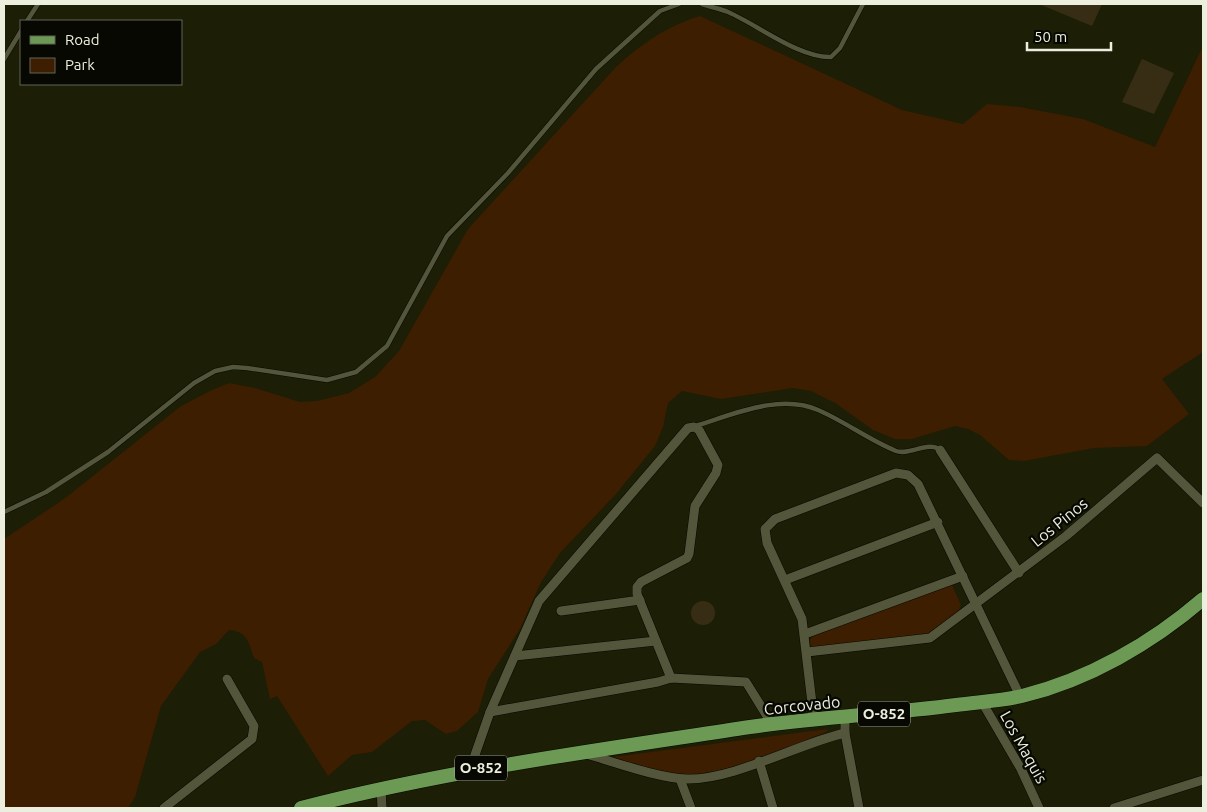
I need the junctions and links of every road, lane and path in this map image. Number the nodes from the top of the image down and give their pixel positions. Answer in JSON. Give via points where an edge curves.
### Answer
{"nodes":[{"id":1,"x":38,"y":4,"type":"edge"},
{"id":2,"x":679,"y":4,"type":"edge"},
{"id":3,"x":702,"y":4,"type":"edge"},
{"id":4,"x":863,"y":4,"type":"edge"},
{"id":5,"x":28,"y":20,"type":"edge"},
{"id":6,"x":20,"y":33,"type":"edge"},
{"id":7,"x":4,"y":59,"type":"edge"},
{"id":8,"x":694,"y":427,"type":"junction"},
{"id":9,"x":940,"y":450,"type":"joint"},
{"id":10,"x":1203,"y":502,"type":"edge"},
{"id":11,"x":4,"y":512,"type":"edge"},
{"id":12,"x":938,"y":522,"type":"junction"},
{"id":13,"x":1019,"y":574,"type":"junction"},
{"id":14,"x":963,"y":576,"type":"junction"},
{"id":15,"x":785,"y":580,"type":"junction"},
{"id":16,"x":1203,"y":599,"type":"edge"},
{"id":17,"x":640,"y":600,"type":"junction"},
{"id":18,"x":976,"y":603,"type":"junction"},
{"id":19,"x":561,"y":611,"type":"dead end"},
{"id":20,"x":805,"y":634,"type":"junction"},
{"id":21,"x":656,"y":640,"type":"junction"},
{"id":22,"x":807,"y":652,"type":"junction"},
{"id":23,"x":515,"y":656,"type":"junction"},
{"id":24,"x":227,"y":678,"type":"dead end"},
{"id":25,"x":671,"y":678,"type":"junction"},
{"id":26,"x":1020,"y":696,"type":"junction"},
{"id":27,"x":982,"y":702,"type":"junction"},
{"id":28,"x":490,"y":712,"type":"junction"},
{"id":29,"x":845,"y":718,"type":"junction"},
{"id":30,"x":814,"y":720,"type":"junction"},
{"id":31,"x":772,"y":724,"type":"junction"},
{"id":32,"x":845,"y":733,"type":"junction"},
{"id":33,"x":581,"y":753,"type":"junction"},
{"id":34,"x":759,"y":761,"type":"junction"},
{"id":35,"x":469,"y":772,"type":"junction"},
{"id":36,"x":680,"y":778,"type":"junction"},
{"id":37,"x":1203,"y":780,"type":"edge"},
{"id":38,"x":381,"y":787,"type":"junction"},
{"id":39,"x":164,"y":808,"type":"edge"},
{"id":40,"x":301,"y":808,"type":"edge"},
{"id":41,"x":382,"y":808,"type":"edge"},
{"id":42,"x":690,"y":808,"type":"edge"},
{"id":43,"x":773,"y":808,"type":"edge"},
{"id":44,"x":859,"y":808,"type":"edge"},
{"id":45,"x":1039,"y":808,"type":"edge"},
{"id":46,"x":1114,"y":808,"type":"edge"}],
"edges":[{"from":1,"to":5,"type":"lane"},
{"from":2,"to":11,"type":"lane","via":[[660,11],[596,68],[508,173],[447,236],[387,346],[356,372],[327,380],[247,368],[215,371],[194,383],[100,457],[46,492]]},
{"from":3,"to":4,"type":"lane","via":[[728,12],[797,48],[823,57],[832,57],[840,48]]},
{"from":6,"to":7,"type":"lane"},
{"from":8,"to":9,"type":"lane","via":[[765,405],[793,405],[816,409],[897,451],[933,446]]},
{"from":8,"to":17,"type":"street","via":[[699,430],[718,469],[695,506],[687,558],[639,584],[637,594]]},
{"from":8,"to":23,"type":"street","via":[[688,428],[539,601]]},
{"from":9,"to":13,"type":"street"},
{"from":10,"to":13,"type":"street","name":"Los Pinos","via":[[1157,458]]},
{"from":12,"to":14,"type":"street"},
{"from":12,"to":15,"type":"street"},
{"from":12,"to":15,"type":"street","via":[[914,479],[904,473],[891,474],[769,523],[765,528],[765,540]]},
{"from":13,"to":18,"type":"street","name":"Los Pinos"},
{"from":14,"to":18,"type":"street"},
{"from":14,"to":20,"type":"street"},
{"from":15,"to":20,"type":"street","via":[[800,613]]},
{"from":16,"to":26,"type":"main road","name":"Corcovado","number":"O-852","via":[[1157,635],[1108,662],[1050,688]]},
{"from":17,"to":19,"type":"street"},
{"from":17,"to":21,"type":"street"},
{"from":18,"to":22,"type":"street","name":"Los Pinos","via":[[930,638]]},
{"from":18,"to":26,"type":"street"},
{"from":20,"to":22,"type":"street"},
{"from":21,"to":23,"type":"street"},
{"from":21,"to":25,"type":"street"},
{"from":22,"to":30,"type":"street"},
{"from":23,"to":28,"type":"street"},
{"from":24,"to":39,"type":"street","via":[[254,726],[252,739]]},
{"from":25,"to":28,"type":"street"},
{"from":25,"to":31,"type":"street","via":[[746,682]]},
{"from":26,"to":27,"type":"main road","name":"Corcovado","number":"O-852"},
{"from":27,"to":29,"type":"main road","name":"Corcovado","number":"O-852"},
{"from":27,"to":45,"type":"street","name":"Los Maquis"},
{"from":28,"to":35,"type":"street"},
{"from":29,"to":30,"type":"main road","name":"Corcovado","number":"O-852"},
{"from":29,"to":32,"type":"street"},
{"from":30,"to":31,"type":"main road","name":"Corcovado","number":"O-852"},
{"from":31,"to":33,"type":"main road","name":"Corcovado","number":"O-852"},
{"from":32,"to":34,"type":"street"},
{"from":32,"to":44,"type":"street"},
{"from":33,"to":35,"type":"main road","name":"Corcovado","number":"O-852"},
{"from":33,"to":36,"type":"street"},
{"from":34,"to":36,"type":"street","via":[[715,776]]},
{"from":34,"to":43,"type":"street"},
{"from":35,"to":38,"type":"main road","name":"Corcovado","number":"O-852"},
{"from":36,"to":42,"type":"street"},
{"from":37,"to":46,"type":"street"},
{"from":38,"to":40,"type":"main road","number":"O-852"},
{"from":38,"to":41,"type":"street"}]}
